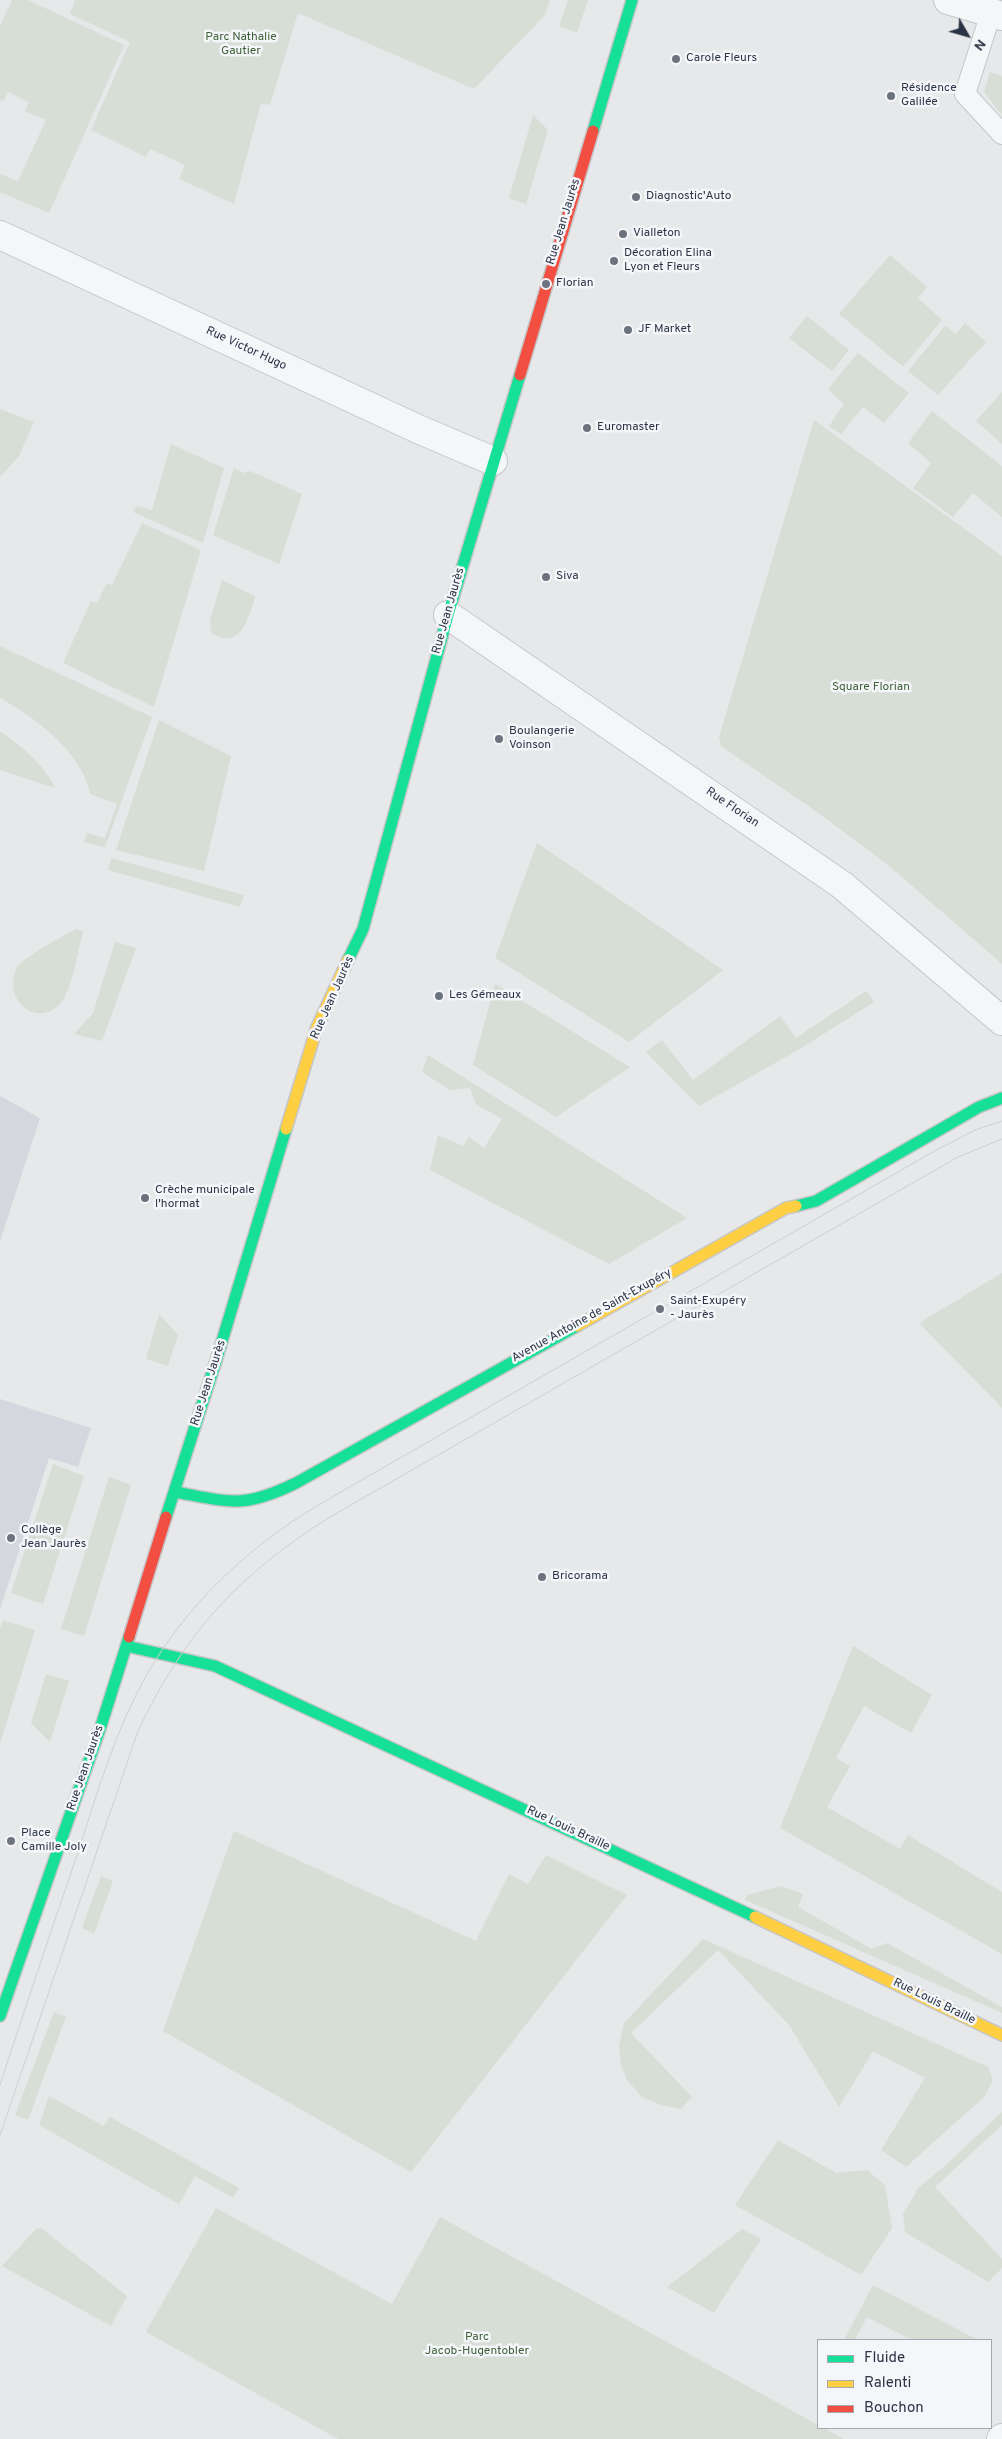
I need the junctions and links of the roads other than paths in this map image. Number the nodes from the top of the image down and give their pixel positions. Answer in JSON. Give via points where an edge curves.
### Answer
{"nodes":[{"id":1,"x":632,"y":0,"type":"edge"},
{"id":2,"x":948,"y":0,"type":"edge"},
{"id":3,"x":997,"y":14,"type":"edge"},
{"id":4,"x":1002,"y":134,"type":"edge"},
{"id":5,"x":0,"y":235,"type":"edge"},
{"id":6,"x":493,"y":461,"type":"junction"},
{"id":7,"x":448,"y":615,"type":"junction"},
{"id":8,"x":1002,"y":1021,"type":"edge"},
{"id":9,"x":1002,"y":1098,"type":"edge"},
{"id":10,"x":175,"y":1492,"type":"junction"},
{"id":11,"x":126,"y":1646,"type":"junction"},
{"id":12,"x":0,"y":2016,"type":"edge"},
{"id":13,"x":1002,"y":2034,"type":"edge"}],
"edges":[{"from":1,"to":6,"type":"main road","name":"Rue Jean Jaurès"},
{"from":2,"to":3,"type":"street"},
{"from":3,"to":4,"type":"lane","via":[[965,94]]},
{"from":5,"to":6,"type":"street","name":"Rue Victor Hugo"},
{"from":6,"to":7,"type":"main road","name":"Rue Jean Jaurès"},
{"from":7,"to":8,"type":"street","name":"Rue Florian","via":[[842,885]]},
{"from":7,"to":10,"type":"main road","name":"Rue Jean Jaurès","via":[[363,930],[317,1027]]},
{"from":9,"to":10,"type":"main road","name":"Avenue Antoine de Saint-Exupéry","via":[[979,1107],[816,1201],[786,1208],[296,1483],[259,1500],[246,1502]]},
{"from":10,"to":11,"type":"main road","name":"Rue Jean Jaurès"},
{"from":11,"to":12,"type":"main road","name":"Rue Jean Jaurès"},
{"from":11,"to":13,"type":"main road","name":"Rue Louis Braille","via":[[215,1666]]}]}
